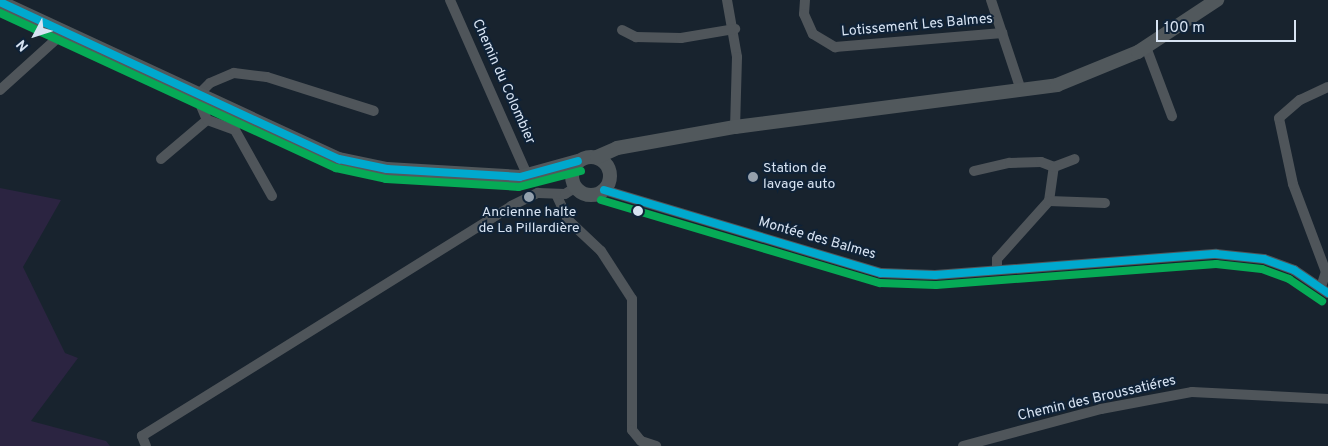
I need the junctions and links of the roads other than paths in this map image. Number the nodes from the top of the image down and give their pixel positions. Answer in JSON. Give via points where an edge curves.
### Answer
{"nodes":[{"id":1,"x":450,"y":0,"type":"edge"},
{"id":2,"x":727,"y":0,"type":"edge"},
{"id":3,"x":805,"y":0,"type":"edge"},
{"id":4,"x":991,"y":0,"type":"edge"},
{"id":5,"x":1217,"y":0,"type":"edge"},
{"id":6,"x":0,"y":2,"type":"edge"},
{"id":7,"x":734,"y":29,"type":"junction"},
{"id":8,"x":622,"y":30,"type":"dead end"},
{"id":9,"x":62,"y":33,"type":"junction"},
{"id":10,"x":1002,"y":33,"type":"junction"},
{"id":11,"x":1146,"y":47,"type":"junction"},
{"id":12,"x":1328,"y":87,"type":"edge"},
{"id":13,"x":0,"y":90,"type":"edge"},
{"id":14,"x":1021,"y":90,"type":"junction"},
{"id":15,"x":197,"y":96,"type":"junction"},
{"id":16,"x":374,"y":111,"type":"dead end"},
{"id":17,"x":1172,"y":116,"type":"dead end"},
{"id":18,"x":206,"y":120,"type":"junction"},
{"id":19,"x":735,"y":127,"type":"junction"},
{"id":20,"x":634,"y":148,"type":"junction"},
{"id":21,"x":597,"y":157,"type":"junction"},
{"id":22,"x":161,"y":159,"type":"dead end"},
{"id":23,"x":1075,"y":159,"type":"dead end"},
{"id":24,"x":578,"y":161,"type":"junction"},
{"id":25,"x":1054,"y":168,"type":"junction"},
{"id":26,"x":610,"y":170,"type":"junction"},
{"id":27,"x":974,"y":171,"type":"dead end"},
{"id":28,"x":533,"y":176,"type":"junction"},
{"id":29,"x":574,"y":185,"type":"junction"},
{"id":30,"x":604,"y":190,"type":"junction"},
{"id":31,"x":556,"y":194,"type":"junction"},
{"id":32,"x":272,"y":196,"type":"dead end"},
{"id":33,"x":1049,"y":201,"type":"junction"},
{"id":34,"x":1105,"y":203,"type":"dead end"},
{"id":35,"x":998,"y":270,"type":"junction"},
{"id":36,"x":1324,"y":290,"type":"edge"},
{"id":37,"x":1328,"y":399,"type":"edge"},
{"id":38,"x":144,"y":441,"type":"edge"},
{"id":39,"x":638,"y":443,"type":"edge"},
{"id":40,"x":656,"y":446,"type":"edge"},
{"id":41,"x":963,"y":446,"type":"edge"}],
"edges":[{"from":1,"to":28,"type":"street","name":"Chemin du Colombier"},
{"from":2,"to":7,"type":"street"},
{"from":3,"to":10,"type":"street","name":"Lotissement Les Balmes","via":[[804,14],[813,34],[834,47]]},
{"from":4,"to":10,"type":"street","name":"Lotissement Les Balmes"},
{"from":5,"to":11,"type":"main road"},
{"from":6,"to":9,"type":"main road"},
{"from":7,"to":8,"type":"street","via":[[681,38],[636,37]]},
{"from":7,"to":19,"type":"street"},
{"from":9,"to":13,"type":"street"},
{"from":9,"to":15,"type":"main road"},
{"from":10,"to":14,"type":"street","name":"Lotissement Les Balmes"},
{"from":11,"to":14,"type":"main road","via":[[1057,85]]},
{"from":11,"to":17,"type":"street"},
{"from":12,"to":36,"type":"street","via":[[1300,100],[1279,118],[1293,184],[1326,272]]},
{"from":14,"to":19,"type":"main road"},
{"from":15,"to":16,"type":"street","via":[[210,83],[234,73],[285,82]]},
{"from":15,"to":18,"type":"street"},
{"from":15,"to":28,"type":"main road","via":[[302,145],[365,165]]},
{"from":18,"to":22,"type":"street"},
{"from":18,"to":32,"type":"street","via":[[235,130]]},
{"from":19,"to":20,"type":"main road"},
{"from":20,"to":21,"type":"main road","via":[[616,148]]},
{"from":20,"to":26,"type":"main road"},
{"from":21,"to":24,"type":"main road"},
{"from":21,"to":26,"type":"main road"},
{"from":23,"to":25,"type":"street"},
{"from":24,"to":28,"type":"main road"},
{"from":24,"to":29,"type":"main road"},
{"from":25,"to":27,"type":"street","via":[[1034,162]]},
{"from":25,"to":33,"type":"street"},
{"from":26,"to":30,"type":"main road"},
{"from":28,"to":29,"type":"main road"},
{"from":29,"to":30,"type":"main road","via":[[586,194]]},
{"from":29,"to":31,"type":"street"},
{"from":30,"to":35,"type":"street","name":"Montée des Balmes","via":[[881,272],[936,275]]},
{"from":31,"to":38,"type":"street","via":[[538,192]]},
{"from":31,"to":39,"type":"street","via":[[568,220],[601,251],[632,299],[632,430]]},
{"from":33,"to":34,"type":"street"},
{"from":33,"to":35,"type":"street","via":[[998,259]]},
{"from":35,"to":36,"type":"street","name":"Montée des Balmes","via":[[1216,254],[1264,258]]},
{"from":37,"to":41,"type":"street","name":"Chemin des Broussatiéres","via":[[1192,392],[1101,409]]},
{"from":39,"to":40,"type":"street"}]}
